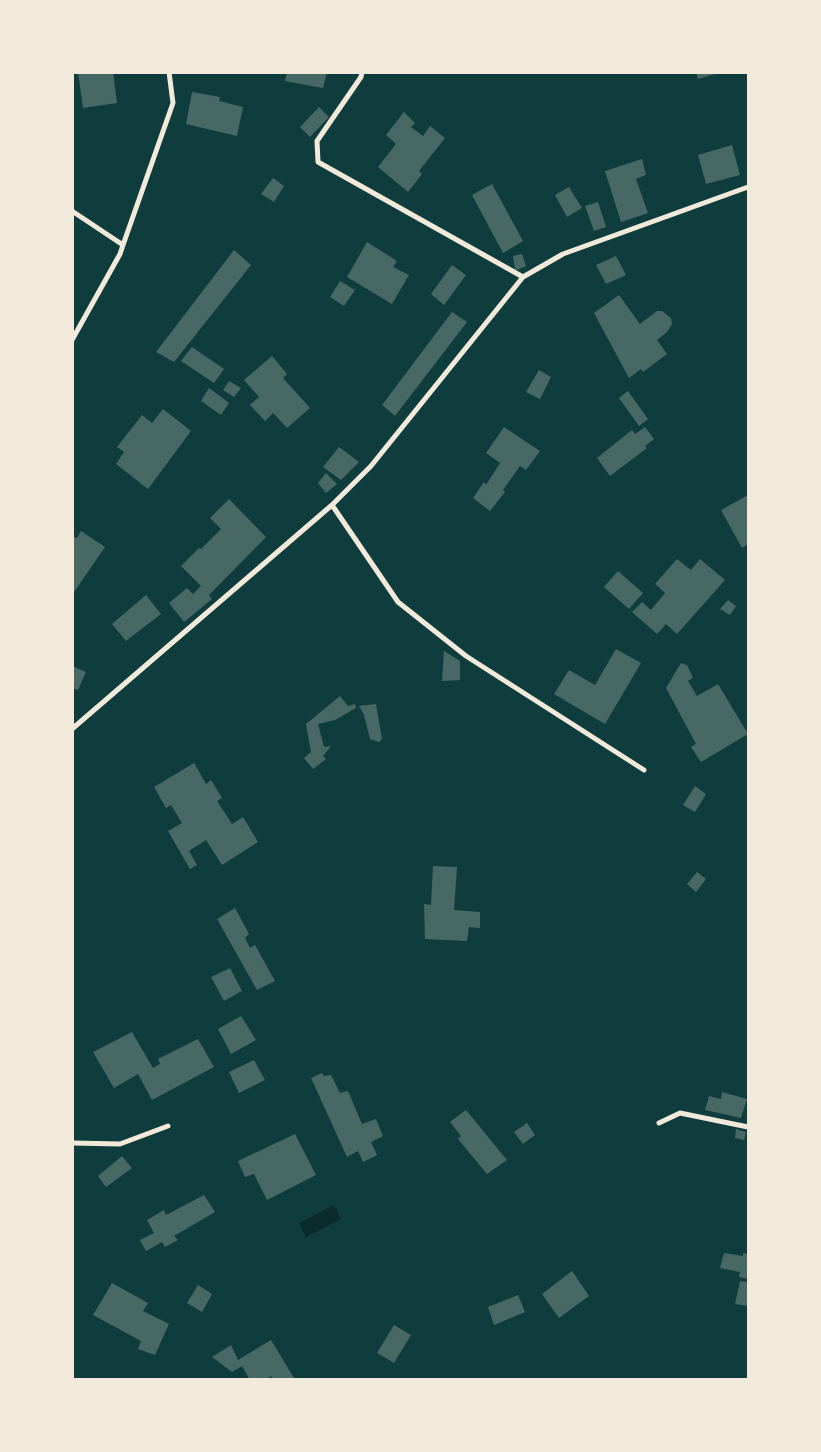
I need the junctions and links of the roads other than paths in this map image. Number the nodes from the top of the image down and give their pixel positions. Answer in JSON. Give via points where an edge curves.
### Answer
{"nodes":[{"id":1,"x":169,"y":72,"type":"edge"},
{"id":2,"x":362,"y":72,"type":"edge"},
{"id":3,"x":748,"y":187,"type":"edge"},
{"id":4,"x":72,"y":211,"type":"edge"},
{"id":5,"x":123,"y":244,"type":"junction"},
{"id":6,"x":523,"y":277,"type":"junction"},
{"id":7,"x":72,"y":340,"type":"edge"},
{"id":8,"x":332,"y":505,"type":"junction"},
{"id":9,"x":72,"y":729,"type":"edge"},
{"id":10,"x":644,"y":770,"type":"dead end"},
{"id":11,"x":659,"y":1123,"type":"dead end"},
{"id":12,"x":168,"y":1126,"type":"dead end"},
{"id":13,"x":748,"y":1127,"type":"edge"},
{"id":14,"x":72,"y":1143,"type":"edge"}],
"edges":[{"from":1,"to":5,"type":"street","via":[[173,103]]},
{"from":2,"to":6,"type":"street","via":[[317,140],[318,162]]},
{"from":3,"to":6,"type":"street","via":[[563,254]]},
{"from":4,"to":5,"type":"street"},
{"from":5,"to":7,"type":"street"},
{"from":6,"to":8,"type":"street","via":[[371,466]]},
{"from":8,"to":9,"type":"street"},
{"from":8,"to":10,"type":"street","via":[[398,602],[466,656]]},
{"from":11,"to":13,"type":"street","via":[[680,1113]]},
{"from":12,"to":14,"type":"street","via":[[120,1144]]}]}
